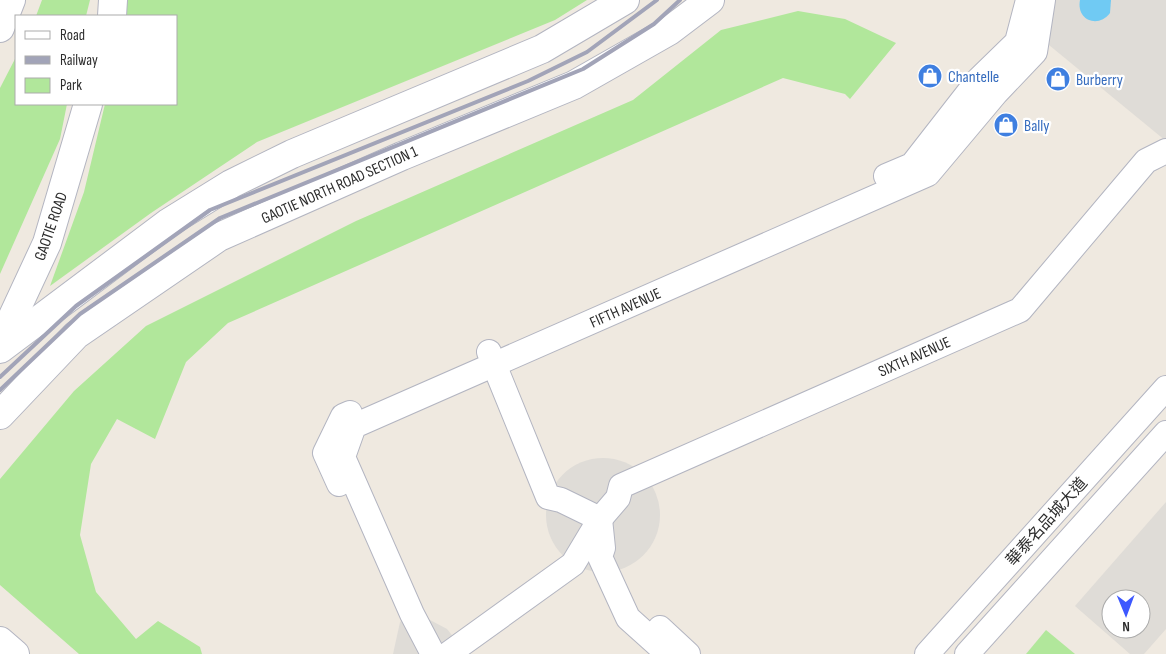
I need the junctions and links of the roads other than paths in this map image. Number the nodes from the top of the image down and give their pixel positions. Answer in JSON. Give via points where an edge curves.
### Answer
{"nodes":[{"id":1,"x":11,"y":0,"type":"edge"},
{"id":2,"x":113,"y":0,"type":"edge"},
{"id":3,"x":625,"y":0,"type":"edge"},
{"id":4,"x":710,"y":0,"type":"edge"},
{"id":5,"x":1028,"y":0,"type":"edge"},
{"id":6,"x":1043,"y":0,"type":"edge"},
{"id":7,"x":112,"y":15,"type":"edge"},
{"id":8,"x":0,"y":28,"type":"edge"},
{"id":9,"x":88,"y":105,"type":"edge"},
{"id":10,"x":1166,"y":151,"type":"edge"},
{"id":11,"x":1166,"y":160,"type":"edge"},
{"id":12,"x":0,"y":344,"type":"edge"},
{"id":13,"x":0,"y":349,"type":"edge"},
{"id":14,"x":498,"y":355,"type":"junction"},
{"id":15,"x":1166,"y":388,"type":"edge"},
{"id":16,"x":0,"y":415,"type":"edge"},
{"id":17,"x":1166,"y":433,"type":"edge"},
{"id":18,"x":618,"y":498,"type":"junction"},
{"id":19,"x":600,"y":519,"type":"junction"},
{"id":20,"x":603,"y":548,"type":"junction"},
{"id":21,"x":0,"y":641,"type":"edge"},
{"id":22,"x":936,"y":651,"type":"edge"},
{"id":23,"x":15,"y":654,"type":"edge"},
{"id":24,"x":417,"y":654,"type":"edge"},
{"id":25,"x":433,"y":654,"type":"edge"},
{"id":26,"x":448,"y":654,"type":"edge"},
{"id":27,"x":668,"y":654,"type":"edge"},
{"id":28,"x":688,"y":654,"type":"edge"},
{"id":29,"x":967,"y":654,"type":"edge"}],
"edges":[{"from":1,"to":8,"type":"street"},
{"from":2,"to":7,"type":"street"},
{"from":3,"to":13,"type":"street","via":[[542,49],[292,154],[231,184],[168,222]]},
{"from":4,"to":16,"type":"street","name":"GAOTIE NORTH ROAD SECTION 1","via":[[669,31],[574,85],[219,237],[76,335]]},
{"from":5,"to":14,"type":"street","name":"FIFTH AVENUE","via":[[1017,42],[979,79],[912,164]]},
{"from":6,"to":14,"type":"street","name":"FIFTH AVENUE","via":[[1035,52],[928,174]]},
{"from":9,"to":12,"type":"street","name":"GAOTIE ROAD","via":[[48,243]]},
{"from":10,"to":18,"type":"street","name":"SIXTH AVENUE","via":[[1146,161],[1020,310],[644,474],[621,486]]},
{"from":11,"to":18,"type":"street","name":"SIXTH AVENUE","via":[[1153,166],[1028,319],[629,498]]},
{"from":14,"to":19,"type":"street","via":[[548,497]]},
{"from":14,"to":24,"type":"street","name":"FIFTH AVENUE","via":[[342,416],[324,452]]},
{"from":14,"to":25,"type":"street","name":"FIFTH AVENUE","via":[[354,426],[342,457]]},
{"from":15,"to":22,"type":"street","name":"華泰名品城大道"},
{"from":17,"to":29,"type":"street","name":"華泰名品城大道"},
{"from":18,"to":19,"type":"street","name":"SIXTH AVENUE"},
{"from":19,"to":20,"type":"street"},
{"from":19,"to":26,"type":"street","name":"SIXTH AVENUE","via":[[573,564]]},
{"from":20,"to":27,"type":"street","via":[[600,557],[628,618]]},
{"from":20,"to":28,"type":"street","via":[[611,551],[640,610]]},
{"from":21,"to":23,"type":"street"}]}
